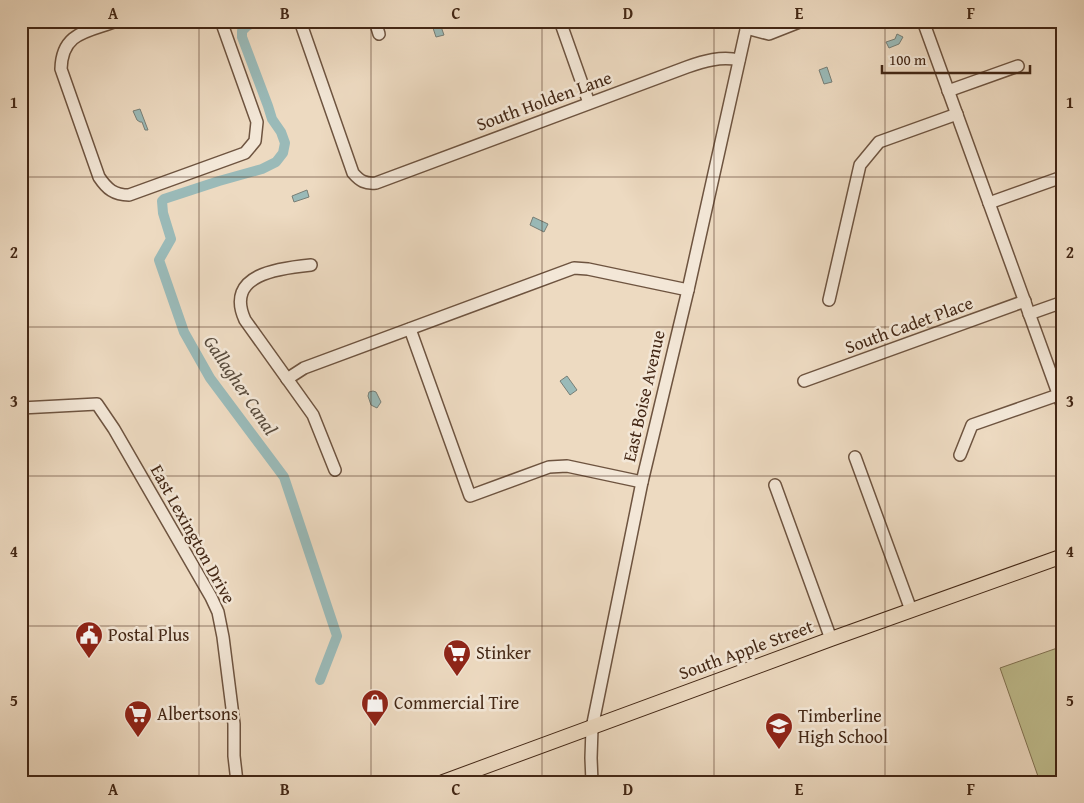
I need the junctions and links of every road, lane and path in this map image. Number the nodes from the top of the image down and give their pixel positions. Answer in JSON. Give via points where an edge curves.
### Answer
{"nodes":[{"id":1,"x":117,"y":21,"type":"edge"},
{"id":2,"x":221,"y":21,"type":"edge"},
{"id":3,"x":300,"y":21,"type":"edge"},
{"id":4,"x":375,"y":21,"type":"edge"},
{"id":5,"x":560,"y":21,"type":"edge"},
{"id":6,"x":802,"y":21,"type":"edge"},
{"id":7,"x":923,"y":21,"type":"edge"},
{"id":8,"x":747,"y":25,"type":"edge"},
{"id":9,"x":379,"y":34,"type":"dead end"},
{"id":10,"x":739,"y":60,"type":"junction"},
{"id":11,"x":1018,"y":66,"type":"dead end"},
{"id":12,"x":948,"y":91,"type":"junction"},
{"id":13,"x":589,"y":103,"type":"junction"},
{"id":14,"x":957,"y":114,"type":"junction"},
{"id":15,"x":1062,"y":177,"type":"edge"},
{"id":16,"x":989,"y":203,"type":"junction"},
{"id":17,"x":311,"y":265,"type":"dead end"},
{"id":18,"x":688,"y":290,"type":"junction"},
{"id":19,"x":828,"y":300,"type":"dead end"},
{"id":20,"x":1025,"y":302,"type":"junction"},
{"id":21,"x":1063,"y":302,"type":"edge"},
{"id":22,"x":1030,"y":314,"type":"junction"},
{"id":23,"x":410,"y":329,"type":"junction"},
{"id":24,"x":287,"y":379,"type":"junction"},
{"id":25,"x":804,"y":381,"type":"dead end"},
{"id":26,"x":1058,"y":394,"type":"junction"},
{"id":27,"x":1063,"y":407,"type":"edge"},
{"id":28,"x":21,"y":408,"type":"edge"},
{"id":29,"x":960,"y":455,"type":"dead end"},
{"id":30,"x":855,"y":457,"type":"dead end"},
{"id":31,"x":334,"y":470,"type":"dead end"},
{"id":32,"x":642,"y":482,"type":"junction"},
{"id":33,"x":775,"y":485,"type":"dead end"},
{"id":34,"x":1063,"y":556,"type":"edge"},
{"id":35,"x":911,"y":610,"type":"junction"},
{"id":36,"x":831,"y":639,"type":"junction"},
{"id":37,"x":592,"y":728,"type":"junction"},
{"id":38,"x":237,"y":782,"type":"edge"},
{"id":39,"x":443,"y":782,"type":"edge"},
{"id":40,"x":592,"y":782,"type":"edge"}],
"edges":[{"from":1,"to":2,"type":"street","via":[[75,36],[63,50],[61,69],[99,177],[112,192],[121,195],[138,192],[245,153],[255,141],[257,122]]},
{"from":3,"to":13,"type":"street","name":"South Holden Lane","via":[[353,173],[362,182],[376,183]]},
{"from":4,"to":9,"type":"street"},
{"from":5,"to":13,"type":"street"},
{"from":6,"to":8,"type":"street","via":[[769,34]]},
{"from":7,"to":12,"type":"street"},
{"from":8,"to":10,"type":"street","name":"East Boise Avenue"},
{"from":10,"to":13,"type":"street","name":"South Holden Lane","via":[[711,59]]},
{"from":10,"to":18,"type":"street","name":"East Boise Avenue"},
{"from":11,"to":12,"type":"street"},
{"from":12,"to":14,"type":"street"},
{"from":14,"to":16,"type":"street"},
{"from":14,"to":19,"type":"street","via":[[879,142],[860,164]]},
{"from":15,"to":16,"type":"street"},
{"from":16,"to":20,"type":"street"},
{"from":17,"to":24,"type":"street","via":[[281,268],[258,276],[242,292],[240,303],[245,320]]},
{"from":18,"to":23,"type":"street","via":[[574,268]]},
{"from":18,"to":32,"type":"street","name":"East Boise Avenue"},
{"from":20,"to":22,"type":"street"},
{"from":20,"to":25,"type":"street","name":"South Cadet Place"},
{"from":21,"to":22,"type":"street"},
{"from":22,"to":26,"type":"street"},
{"from":23,"to":24,"type":"street","via":[[304,368]]},
{"from":23,"to":32,"type":"street","via":[[470,496],[558,466]]},
{"from":24,"to":31,"type":"street","via":[[313,415]]},
{"from":26,"to":27,"type":"street"},
{"from":26,"to":29,"type":"street","via":[[972,426]]},
{"from":28,"to":38,"type":"street","name":"East Lexington Drive","via":[[97,404],[211,597],[223,637],[234,724]]},
{"from":30,"to":35,"type":"street"},
{"from":32,"to":37,"type":"street","name":"East Boise Avenue"},
{"from":33,"to":36,"type":"street"},
{"from":34,"to":35,"type":"main road","name":"South Apple Street"},
{"from":35,"to":36,"type":"main road","name":"South Apple Street"},
{"from":36,"to":37,"type":"main road","name":"South Apple Street"},
{"from":37,"to":39,"type":"main road","name":"South Apple Street"},
{"from":37,"to":40,"type":"street","name":"East Boise Avenue"}]}
